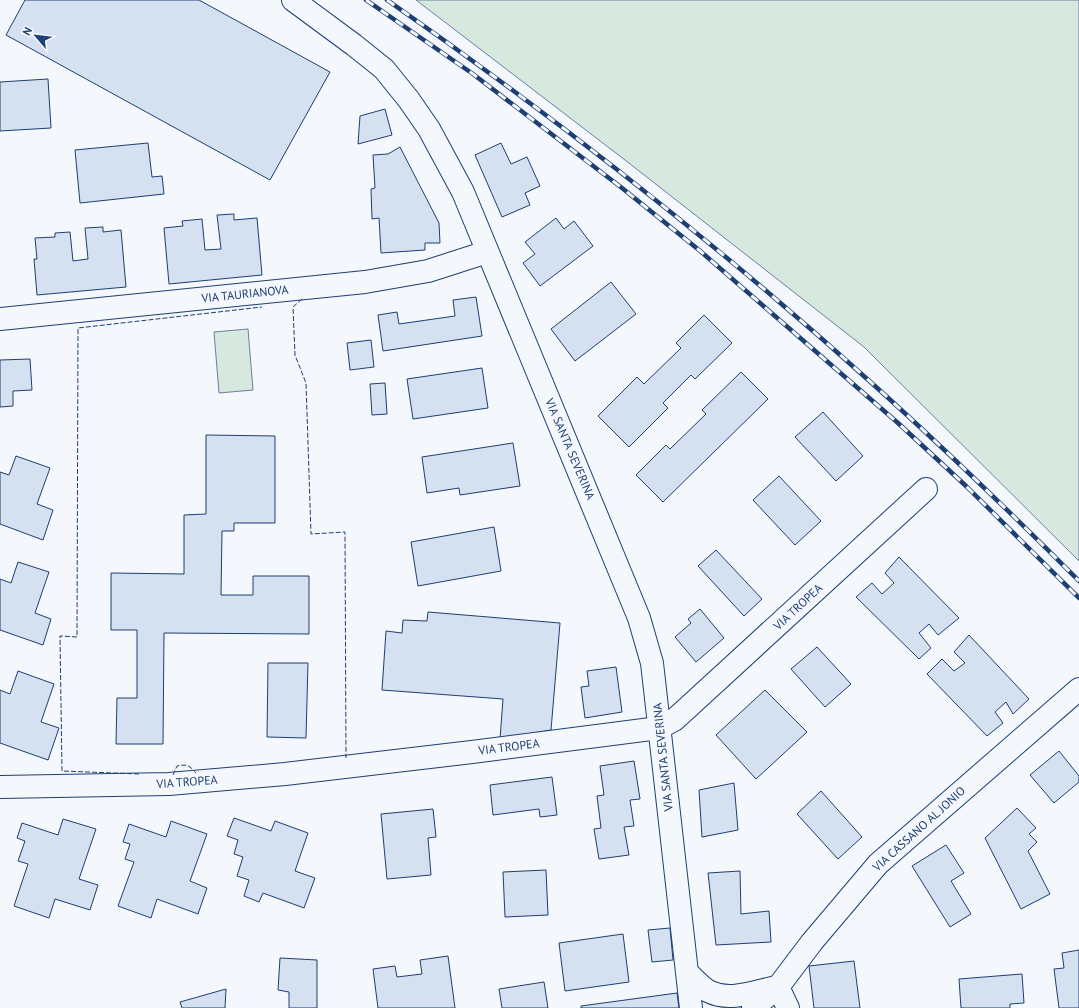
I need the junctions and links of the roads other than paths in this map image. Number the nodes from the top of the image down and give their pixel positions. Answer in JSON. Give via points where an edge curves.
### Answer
{"nodes":[{"id":1,"x":293,"y":0,"type":"edge"},
{"id":2,"x":487,"y":252,"type":"junction"},
{"id":3,"x":0,"y":319,"type":"edge"},
{"id":4,"x":926,"y":489,"type":"dead end"},
{"id":5,"x":1079,"y":689,"type":"edge"},
{"id":6,"x":659,"y":728,"type":"junction"},
{"id":7,"x":0,"y":787,"type":"edge"},
{"id":8,"x":686,"y":972,"type":"junction"},
{"id":9,"x":778,"y":987,"type":"junction"},
{"id":10,"x":691,"y":1008,"type":"edge"},
{"id":11,"x":753,"y":1008,"type":"edge"},
{"id":12,"x":788,"y":1008,"type":"edge"}],
"edges":[{"from":1,"to":2,"type":"street","name":"VIA SANTA SEVERINA","via":[[384,69],[409,100],[429,129],[463,192]]},
{"from":2,"to":3,"type":"street","name":"VIA TAURIANOVA","via":[[428,271],[365,282]]},
{"from":2,"to":6,"type":"street","name":"VIA SANTA SEVERINA","via":[[639,618],[652,663]]},
{"from":4,"to":6,"type":"street","name":"VIA TROPEA","via":[[674,720]]},
{"from":5,"to":9,"type":"street","name":"VIA CASSANO AL JONIO","via":[[878,864],[812,942]]},
{"from":6,"to":7,"type":"street","name":"VIA TROPEA","via":[[262,776],[169,784]]},
{"from":6,"to":8,"type":"street","name":"VIA SANTA SEVERINA"},
{"from":8,"to":9,"type":"street","via":[[707,990],[718,994],[735,996]]},
{"from":8,"to":10,"type":"street","name":"VIA SANTA SEVERINA"},
{"from":9,"to":11,"type":"street","name":"VIA CASSANO AL JONIO"},
{"from":9,"to":12,"type":"street"}]}
